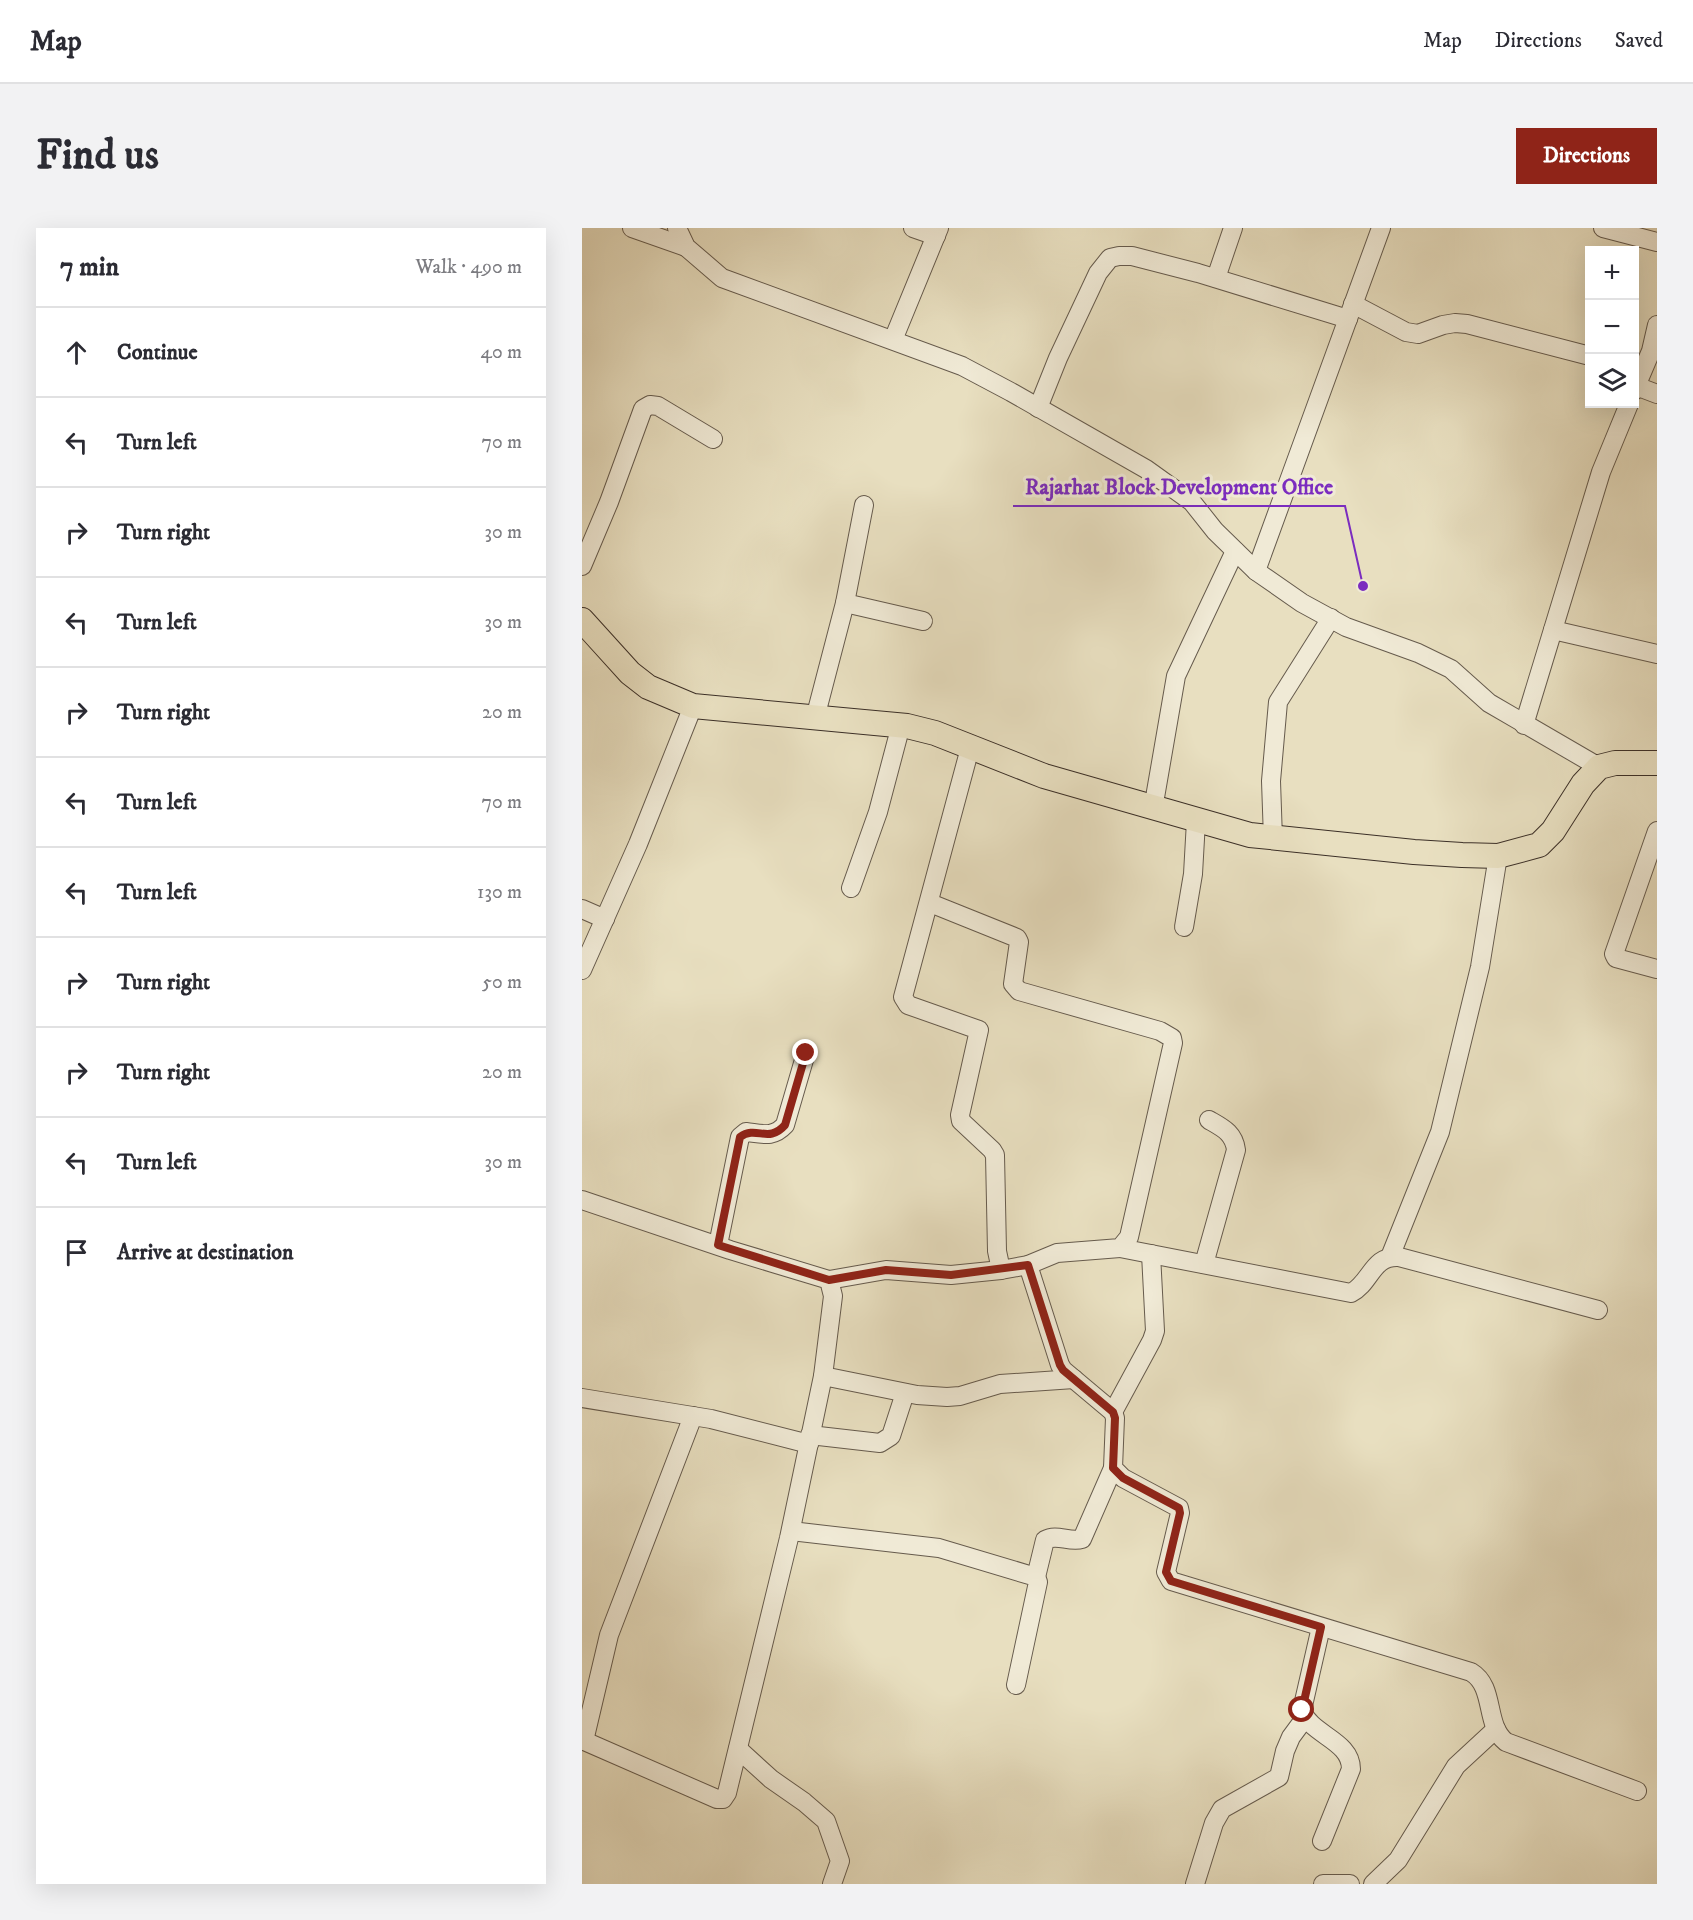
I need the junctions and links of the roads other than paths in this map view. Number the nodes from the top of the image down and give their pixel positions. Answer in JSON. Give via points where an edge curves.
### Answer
{"nodes":[{"id":1,"x":632,"y":228,"type":"edge"},
{"id":2,"x":677,"y":228,"type":"edge"},
{"id":3,"x":913,"y":228,"type":"edge"},
{"id":4,"x":1233,"y":228,"type":"edge"},
{"id":5,"x":1381,"y":228,"type":"edge"},
{"id":6,"x":1603,"y":228,"type":"edge"},
{"id":7,"x":938,"y":232,"type":"edge"},
{"id":8,"x":1657,"y":242,"type":"edge"},
{"id":9,"x":686,"y":247,"type":"junction"},
{"id":10,"x":1215,"y":278,"type":"junction"},
{"id":11,"x":1350,"y":312,"type":"junction"},
{"id":12,"x":1657,"y":325,"type":"edge"},
{"id":13,"x":893,"y":340,"type":"junction"},
{"id":14,"x":1585,"y":355,"type":"edge"},
{"id":15,"x":1639,"y":375,"type":"edge"},
{"id":16,"x":1639,"y":380,"type":"edge"},
{"id":17,"x":1657,"y":394,"type":"edge"},
{"id":18,"x":1038,"y":408,"type":"junction"},
{"id":19,"x":1627,"y":408,"type":"edge"},
{"id":20,"x":713,"y":439,"type":"dead end"},
{"id":21,"x":864,"y":505,"type":"dead end"},
{"id":22,"x":1235,"y":551,"type":"junction"},
{"id":23,"x":582,"y":566,"type":"edge"},
{"id":24,"x":1256,"y":571,"type":"junction"},
{"id":25,"x":845,"y":603,"type":"junction"},
{"id":26,"x":1331,"y":618,"type":"junction"},
{"id":27,"x":582,"y":620,"type":"edge"},
{"id":28,"x":923,"y":621,"type":"dead end"},
{"id":29,"x":1553,"y":630,"type":"junction"},
{"id":30,"x":1657,"y":654,"type":"edge"},
{"id":31,"x":693,"y":706,"type":"junction"},
{"id":32,"x":815,"y":718,"type":"junction"},
{"id":33,"x":901,"y":725,"type":"junction"},
{"id":34,"x":1524,"y":725,"type":"junction"},
{"id":35,"x":970,"y":748,"type":"junction"},
{"id":36,"x":1657,"y":763,"type":"edge"},
{"id":37,"x":1599,"y":767,"type":"junction"},
{"id":38,"x":1153,"y":809,"type":"junction"},
{"id":39,"x":1196,"y":821,"type":"junction"},
{"id":40,"x":1657,"y":831,"type":"edge"},
{"id":41,"x":1273,"y":839,"type":"junction"},
{"id":42,"x":1498,"y":856,"type":"junction"},
{"id":43,"x":851,"y":888,"type":"dead end"},
{"id":44,"x":930,"y":903,"type":"junction"},
{"id":45,"x":582,"y":909,"type":"edge"},
{"id":46,"x":605,"y":919,"type":"junction"},
{"id":47,"x":1184,"y":927,"type":"dead end"},
{"id":48,"x":1657,"y":969,"type":"edge"},
{"id":49,"x":582,"y":970,"type":"edge"},
{"id":50,"x":806,"y":1053,"type":"dead end"},
{"id":51,"x":1209,"y":1120,"type":"dead end"},
{"id":52,"x":582,"y":1200,"type":"edge"},
{"id":53,"x":718,"y":1245,"type":"junction"},
{"id":54,"x":1120,"y":1248,"type":"junction"},
{"id":55,"x":1150,"y":1254,"type":"junction"},
{"id":56,"x":1390,"y":1257,"type":"junction"},
{"id":57,"x":1204,"y":1264,"type":"junction"},
{"id":58,"x":1028,"y":1265,"type":"junction"},
{"id":59,"x":1001,"y":1270,"type":"junction"},
{"id":60,"x":829,"y":1280,"type":"junction"},
{"id":61,"x":1598,"y":1311,"type":"dead end"},
{"id":62,"x":823,"y":1376,"type":"junction"},
{"id":63,"x":1074,"y":1379,"type":"junction"},
{"id":64,"x":905,"y":1393,"type":"junction"},
{"id":65,"x":582,"y":1398,"type":"edge"},
{"id":66,"x":1113,"y":1412,"type":"junction"},
{"id":67,"x":693,"y":1416,"type":"junction"},
{"id":68,"x":809,"y":1440,"type":"junction"},
{"id":69,"x":1113,"y":1468,"type":"junction"},
{"id":70,"x":791,"y":1531,"type":"junction"},
{"id":71,"x":1036,"y":1577,"type":"junction"},
{"id":72,"x":1321,"y":1627,"type":"junction"},
{"id":73,"x":1016,"y":1685,"type":"dead end"},
{"id":74,"x":1305,"y":1718,"type":"junction"},
{"id":75,"x":1496,"y":1729,"type":"junction"},
{"id":76,"x":583,"y":1740,"type":"edge"},
{"id":77,"x":738,"y":1749,"type":"junction"},
{"id":78,"x":1637,"y":1791,"type":"dead end"},
{"id":79,"x":1322,"y":1841,"type":"dead end"},
{"id":80,"x":832,"y":1884,"type":"edge"},
{"id":81,"x":1196,"y":1884,"type":"edge"},
{"id":82,"x":1323,"y":1884,"type":"edge"},
{"id":83,"x":1350,"y":1884,"type":"edge"},
{"id":84,"x":1373,"y":1884,"type":"edge"}],
"edges":[{"from":1,"to":9,"type":"street"},
{"from":2,"to":9,"type":"street"},
{"from":3,"to":7,"type":"street"},
{"from":4,"to":10,"type":"street"},
{"from":5,"to":11,"type":"street"},
{"from":6,"to":8,"type":"street"},
{"from":7,"to":13,"type":"street"},
{"from":9,"to":13,"type":"street","via":[[722,278]]},
{"from":10,"to":11,"type":"street"},
{"from":10,"to":18,"type":"street","via":[[1132,256],[1110,258],[1098,273]]},
{"from":11,"to":14,"type":"street","via":[[1406,332],[1418,334],[1443,325],[1467,324]]},
{"from":11,"to":24,"type":"street"},
{"from":12,"to":15,"type":"street","via":[[1651,351]]},
{"from":13,"to":18,"type":"street","via":[[962,366]]},
{"from":16,"to":17,"type":"street"},
{"from":18,"to":22,"type":"street","via":[[1146,469],[1192,502]]},
{"from":19,"to":29,"type":"street","via":[[1601,472]]},
{"from":20,"to":23,"type":"street","via":[[658,406],[643,409]]},
{"from":21,"to":25,"type":"street"},
{"from":22,"to":24,"type":"street"},
{"from":22,"to":38,"type":"street","via":[[1176,676]]},
{"from":24,"to":26,"type":"street"},
{"from":25,"to":28,"type":"street"},
{"from":25,"to":32,"type":"street"},
{"from":26,"to":34,"type":"street","via":[[1450,669],[1489,703]]},
{"from":26,"to":41,"type":"street","via":[[1278,702],[1271,781]]},
{"from":27,"to":31,"type":"main road","via":[[648,687]]},
{"from":29,"to":30,"type":"street"},
{"from":29,"to":34,"type":"street"},
{"from":31,"to":32,"type":"main road"},
{"from":31,"to":46,"type":"street"},
{"from":32,"to":33,"type":"main road"},
{"from":33,"to":35,"type":"main road","via":[[935,733]]},
{"from":33,"to":43,"type":"street","via":[[878,812]]},
{"from":34,"to":37,"type":"street"},
{"from":35,"to":38,"type":"main road","via":[[1044,776]]},
{"from":35,"to":44,"type":"street"},
{"from":36,"to":37,"type":"main road"},
{"from":37,"to":42,"type":"main road","via":[[1539,845]]},
{"from":38,"to":39,"type":"main road"},
{"from":39,"to":41,"type":"main road"},
{"from":39,"to":47,"type":"street"},
{"from":40,"to":48,"type":"street","via":[[1614,954],[1616,958]]},
{"from":41,"to":42,"type":"main road"},
{"from":42,"to":56,"type":"street","via":[[1480,967],[1440,1132]]},
{"from":44,"to":54,"type":"street","via":[[1017,938],[1013,984],[1019,991],[1160,1031],[1172,1038],[1129,1237]]},
{"from":44,"to":59,"type":"street","via":[[903,997],[908,1005],[979,1030],[960,1115],[994,1155]]},
{"from":45,"to":46,"type":"street"},
{"from":46,"to":49,"type":"street"},
{"from":50,"to":53,"type":"street","via":[[785,1125],[778,1132],[747,1132],[740,1137]]},
{"from":51,"to":57,"type":"street","via":[[1228,1131],[1236,1150]]},
{"from":52,"to":53,"type":"street"},
{"from":53,"to":60,"type":"street"},
{"from":54,"to":55,"type":"street"},
{"from":54,"to":58,"type":"street","via":[[1057,1253]]},
{"from":55,"to":57,"type":"street"},
{"from":55,"to":66,"type":"street","via":[[1155,1331]]},
{"from":56,"to":57,"type":"street","via":[[1381,1261],[1351,1293]]},
{"from":56,"to":61,"type":"street"},
{"from":58,"to":59,"type":"street"},
{"from":58,"to":63,"type":"street","via":[[1060,1365]]},
{"from":59,"to":60,"type":"street","via":[[951,1275],[886,1270]]},
{"from":60,"to":62,"type":"street","via":[[833,1296]]},
{"from":62,"to":64,"type":"street"},
{"from":62,"to":68,"type":"street"},
{"from":63,"to":64,"type":"street","via":[[1000,1384],[960,1396]]},
{"from":63,"to":66,"type":"street"},
{"from":64,"to":68,"type":"street","via":[[887,1440]]},
{"from":65,"to":67,"type":"street"},
{"from":66,"to":69,"type":"street"},
{"from":67,"to":68,"type":"street"},
{"from":67,"to":76,"type":"street","via":[[609,1635]]},
{"from":68,"to":70,"type":"street"},
{"from":69,"to":71,"type":"street","via":[[1082,1539],[1044,1540]]},
{"from":69,"to":72,"type":"street","via":[[1123,1478],[1179,1508],[1166,1572],[1171,1581]]},
{"from":70,"to":71,"type":"street","via":[[939,1548]]},
{"from":70,"to":77,"type":"street"},
{"from":71,"to":73,"type":"street"},
{"from":72,"to":74,"type":"street","via":[[1302,1710]]},
{"from":72,"to":75,"type":"street","via":[[1480,1677]]},
{"from":74,"to":79,"type":"street","via":[[1351,1760],[1351,1769]]},
{"from":74,"to":81,"type":"street","via":[[1291,1737],[1279,1777],[1222,1809]]},
{"from":75,"to":78,"type":"street","via":[[1506,1742]]},
{"from":75,"to":84,"type":"street","via":[[1456,1766],[1398,1860]]},
{"from":76,"to":77,"type":"street","via":[[717,1799],[723,1799],[727,1793]]},
{"from":77,"to":80,"type":"street","via":[[826,1821],[840,1862]]},
{"from":82,"to":83,"type":"street"}]}
